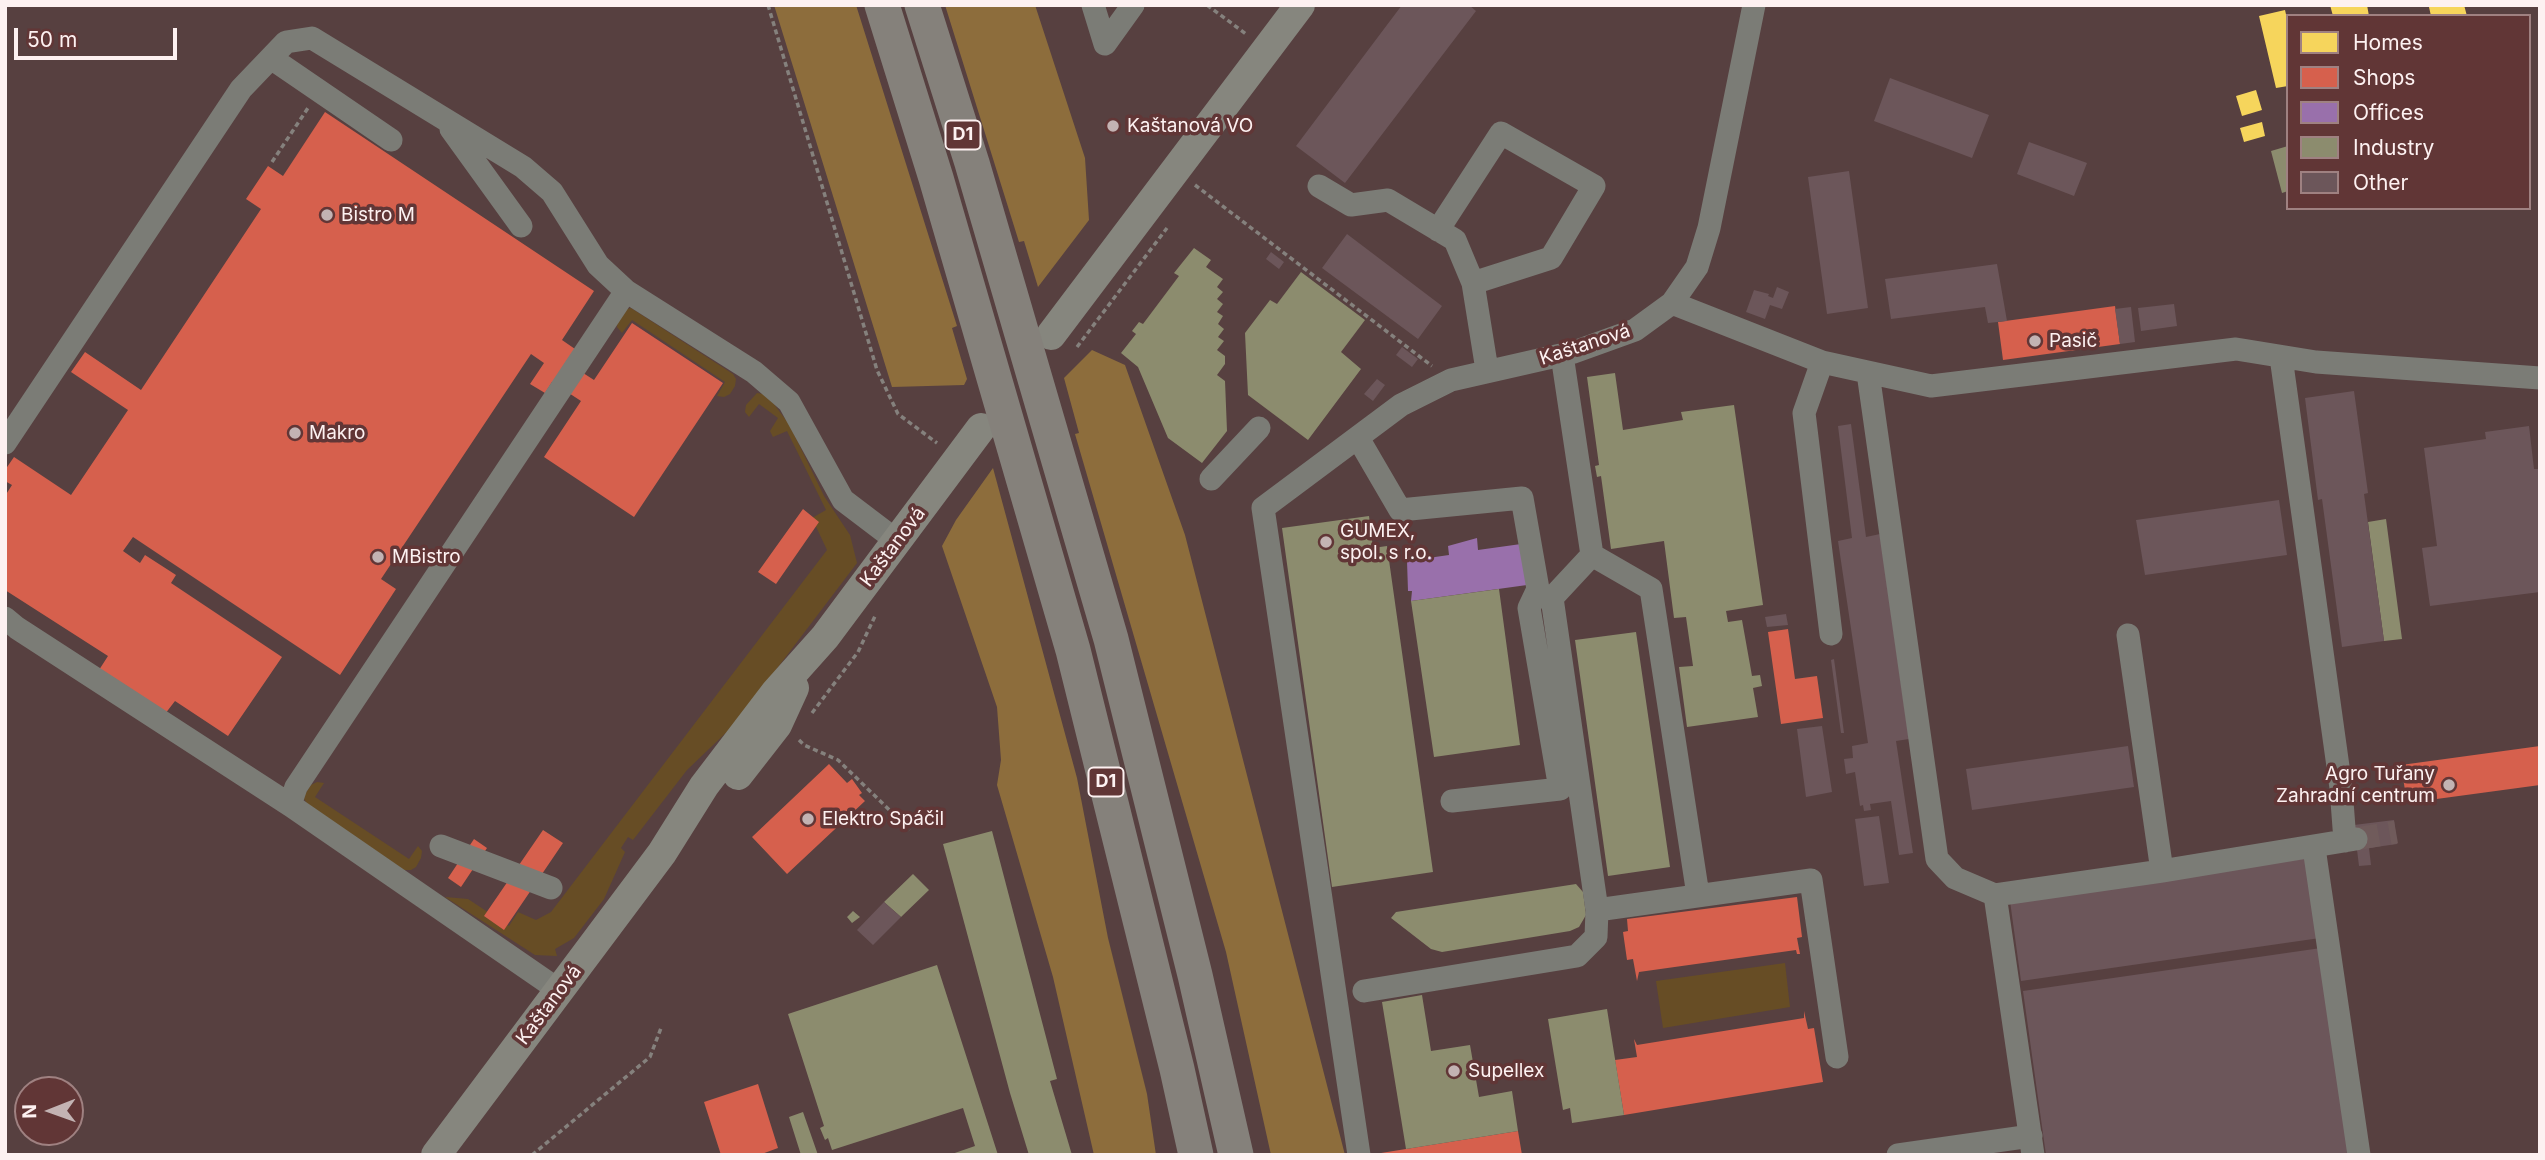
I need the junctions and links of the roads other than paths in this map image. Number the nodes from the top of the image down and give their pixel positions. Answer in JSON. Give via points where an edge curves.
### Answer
{"nodes":[{"id":1,"x":882,"y":5,"type":"edge"},
{"id":2,"x":922,"y":5,"type":"edge"},
{"id":3,"x":1093,"y":5,"type":"edge"},
{"id":4,"x":1133,"y":5,"type":"edge"},
{"id":5,"x":1300,"y":5,"type":"edge"},
{"id":6,"x":1754,"y":5,"type":"edge"},
{"id":7,"x":271,"y":58,"type":"junction"},
{"id":8,"x":444,"y":119,"type":"junction"},
{"id":9,"x":391,"y":140,"type":"dead end"},
{"id":10,"x":1319,"y":186,"type":"dead end"},
{"id":11,"x":521,"y":226,"type":"dead end"},
{"id":12,"x":1438,"y":230,"type":"junction"},
{"id":13,"x":1472,"y":283,"type":"junction"},
{"id":14,"x":626,"y":291,"type":"junction"},
{"id":15,"x":1672,"y":303,"type":"junction"},
{"id":16,"x":1051,"y":335,"type":"dead end"},
{"id":17,"x":1562,"y":355,"type":"junction"},
{"id":18,"x":2281,"y":357,"type":"junction"},
{"id":19,"x":1822,"y":362,"type":"junction"},
{"id":20,"x":1487,"y":370,"type":"junction"},
{"id":21,"x":1868,"y":373,"type":"junction"},
{"id":22,"x":2540,"y":378,"type":"edge"},
{"id":23,"x":981,"y":428,"type":"dead end"},
{"id":24,"x":1259,"y":428,"type":"dead end"},
{"id":25,"x":1358,"y":438,"type":"junction"},
{"id":26,"x":5,"y":443,"type":"edge"},
{"id":27,"x":1211,"y":479,"type":"dead end"},
{"id":28,"x":897,"y":541,"type":"junction"},
{"id":29,"x":1592,"y":555,"type":"junction"},
{"id":30,"x":5,"y":618,"type":"edge"},
{"id":31,"x":1831,"y":634,"type":"dead end"},
{"id":32,"x":2128,"y":635,"type":"dead end"},
{"id":33,"x":1452,"y":801,"type":"dead end"},
{"id":34,"x":290,"y":805,"type":"junction"},
{"id":35,"x":441,"y":846,"type":"dead end"},
{"id":36,"x":2314,"y":848,"type":"junction"},
{"id":37,"x":2162,"y":871,"type":"junction"},
{"id":38,"x":551,"y":888,"type":"dead end"},
{"id":39,"x":1698,"y":895,"type":"junction"},
{"id":40,"x":1995,"y":895,"type":"junction"},
{"id":41,"x":1597,"y":910,"type":"junction"},
{"id":42,"x":560,"y":990,"type":"junction"},
{"id":43,"x":1364,"y":991,"type":"dead end"},
{"id":44,"x":1837,"y":1057,"type":"dead end"},
{"id":45,"x":1177,"y":1069,"type":"junction"},
{"id":46,"x":2032,"y":1145,"type":"edge"},
{"id":47,"x":436,"y":1155,"type":"edge"},
{"id":48,"x":1181,"y":1155,"type":"edge"},
{"id":49,"x":1196,"y":1155,"type":"edge"},
{"id":50,"x":1237,"y":1155,"type":"edge"},
{"id":51,"x":1359,"y":1155,"type":"edge"},
{"id":52,"x":1898,"y":1155,"type":"edge"},
{"id":53,"x":2359,"y":1155,"type":"edge"}],
"edges":[{"from":1,"to":45,"type":"highway","number":"D1","via":[[1073,650]]},
{"from":2,"to":50,"type":"highway","number":"D1","via":[[1111,639]]},
{"from":3,"to":4,"type":"street","via":[[1105,44]]},
{"from":5,"to":16,"type":"main road"},
{"from":6,"to":15,"type":"street","name":"Kaštanová","via":[[1709,228],[1697,267]]},
{"from":7,"to":8,"type":"street","via":[[286,43],[312,38]]},
{"from":7,"to":9,"type":"street"},
{"from":7,"to":26,"type":"street","via":[[241,89]]},
{"from":8,"to":11,"type":"street"},
{"from":8,"to":14,"type":"street","via":[[523,167],[551,192],[598,265]]},
{"from":10,"to":12,"type":"street","via":[[1351,205],[1388,200]]},
{"from":12,"to":13,"type":"street","via":[[1455,240]]},
{"from":12,"to":13,"type":"street","via":[[1501,133],[1594,186],[1551,258]]},
{"from":13,"to":20,"type":"street"},
{"from":14,"to":28,"type":"street","via":[[754,372],[789,402],[843,500]]},
{"from":14,"to":34,"type":"street","via":[[296,787]]},
{"from":15,"to":17,"type":"street","name":"Kaštanová","via":[[1635,330]]},
{"from":15,"to":19,"type":"street"},
{"from":17,"to":20,"type":"street","name":"Kaštanová"},
{"from":17,"to":29,"type":"street"},
{"from":18,"to":21,"type":"street","via":[[2236,349],[1942,386]]},
{"from":18,"to":22,"type":"street"},
{"from":18,"to":36,"type":"street","via":[[2350,840]]},
{"from":19,"to":21,"type":"street"},
{"from":19,"to":31,"type":"street","via":[[1804,413]]},
{"from":20,"to":25,"type":"street","name":"Kaštanová","via":[[1451,380],[1401,405]]},
{"from":21,"to":40,"type":"street","via":[[1937,859],[1955,877]]},
{"from":23,"to":28,"type":"main road","name":"Kaštanová"},
{"from":24,"to":27,"type":"street"},
{"from":25,"to":33,"type":"street","via":[[1400,510],[1522,498],[1538,589],[1530,608],[1560,789]]},
{"from":25,"to":51,"type":"street","name":"Kaštanová","via":[[1263,509]]},
{"from":28,"to":42,"type":"main road","name":"Kaštanová","via":[[803,665],[776,725],[723,793],[662,853]]},
{"from":29,"to":39,"type":"street","via":[[1651,589]]},
{"from":29,"to":41,"type":"street","via":[[1552,598]]},
{"from":30,"to":34,"type":"street"},
{"from":32,"to":37,"type":"street"},
{"from":34,"to":42,"type":"street"},
{"from":35,"to":38,"type":"street"},
{"from":36,"to":37,"type":"street"},
{"from":36,"to":53,"type":"street"},
{"from":37,"to":40,"type":"street"},
{"from":39,"to":41,"type":"street"},
{"from":39,"to":44,"type":"street","via":[[1811,880]]},
{"from":40,"to":46,"type":"street"},
{"from":41,"to":43,"type":"street","via":[[1597,937],[1577,956]]},
{"from":42,"to":47,"type":"main road","name":"Kaštanová"},
{"from":45,"to":48,"type":"highway"},
{"from":45,"to":49,"type":"highway","number":"D1"},
{"from":46,"to":52,"type":"street"}]}
